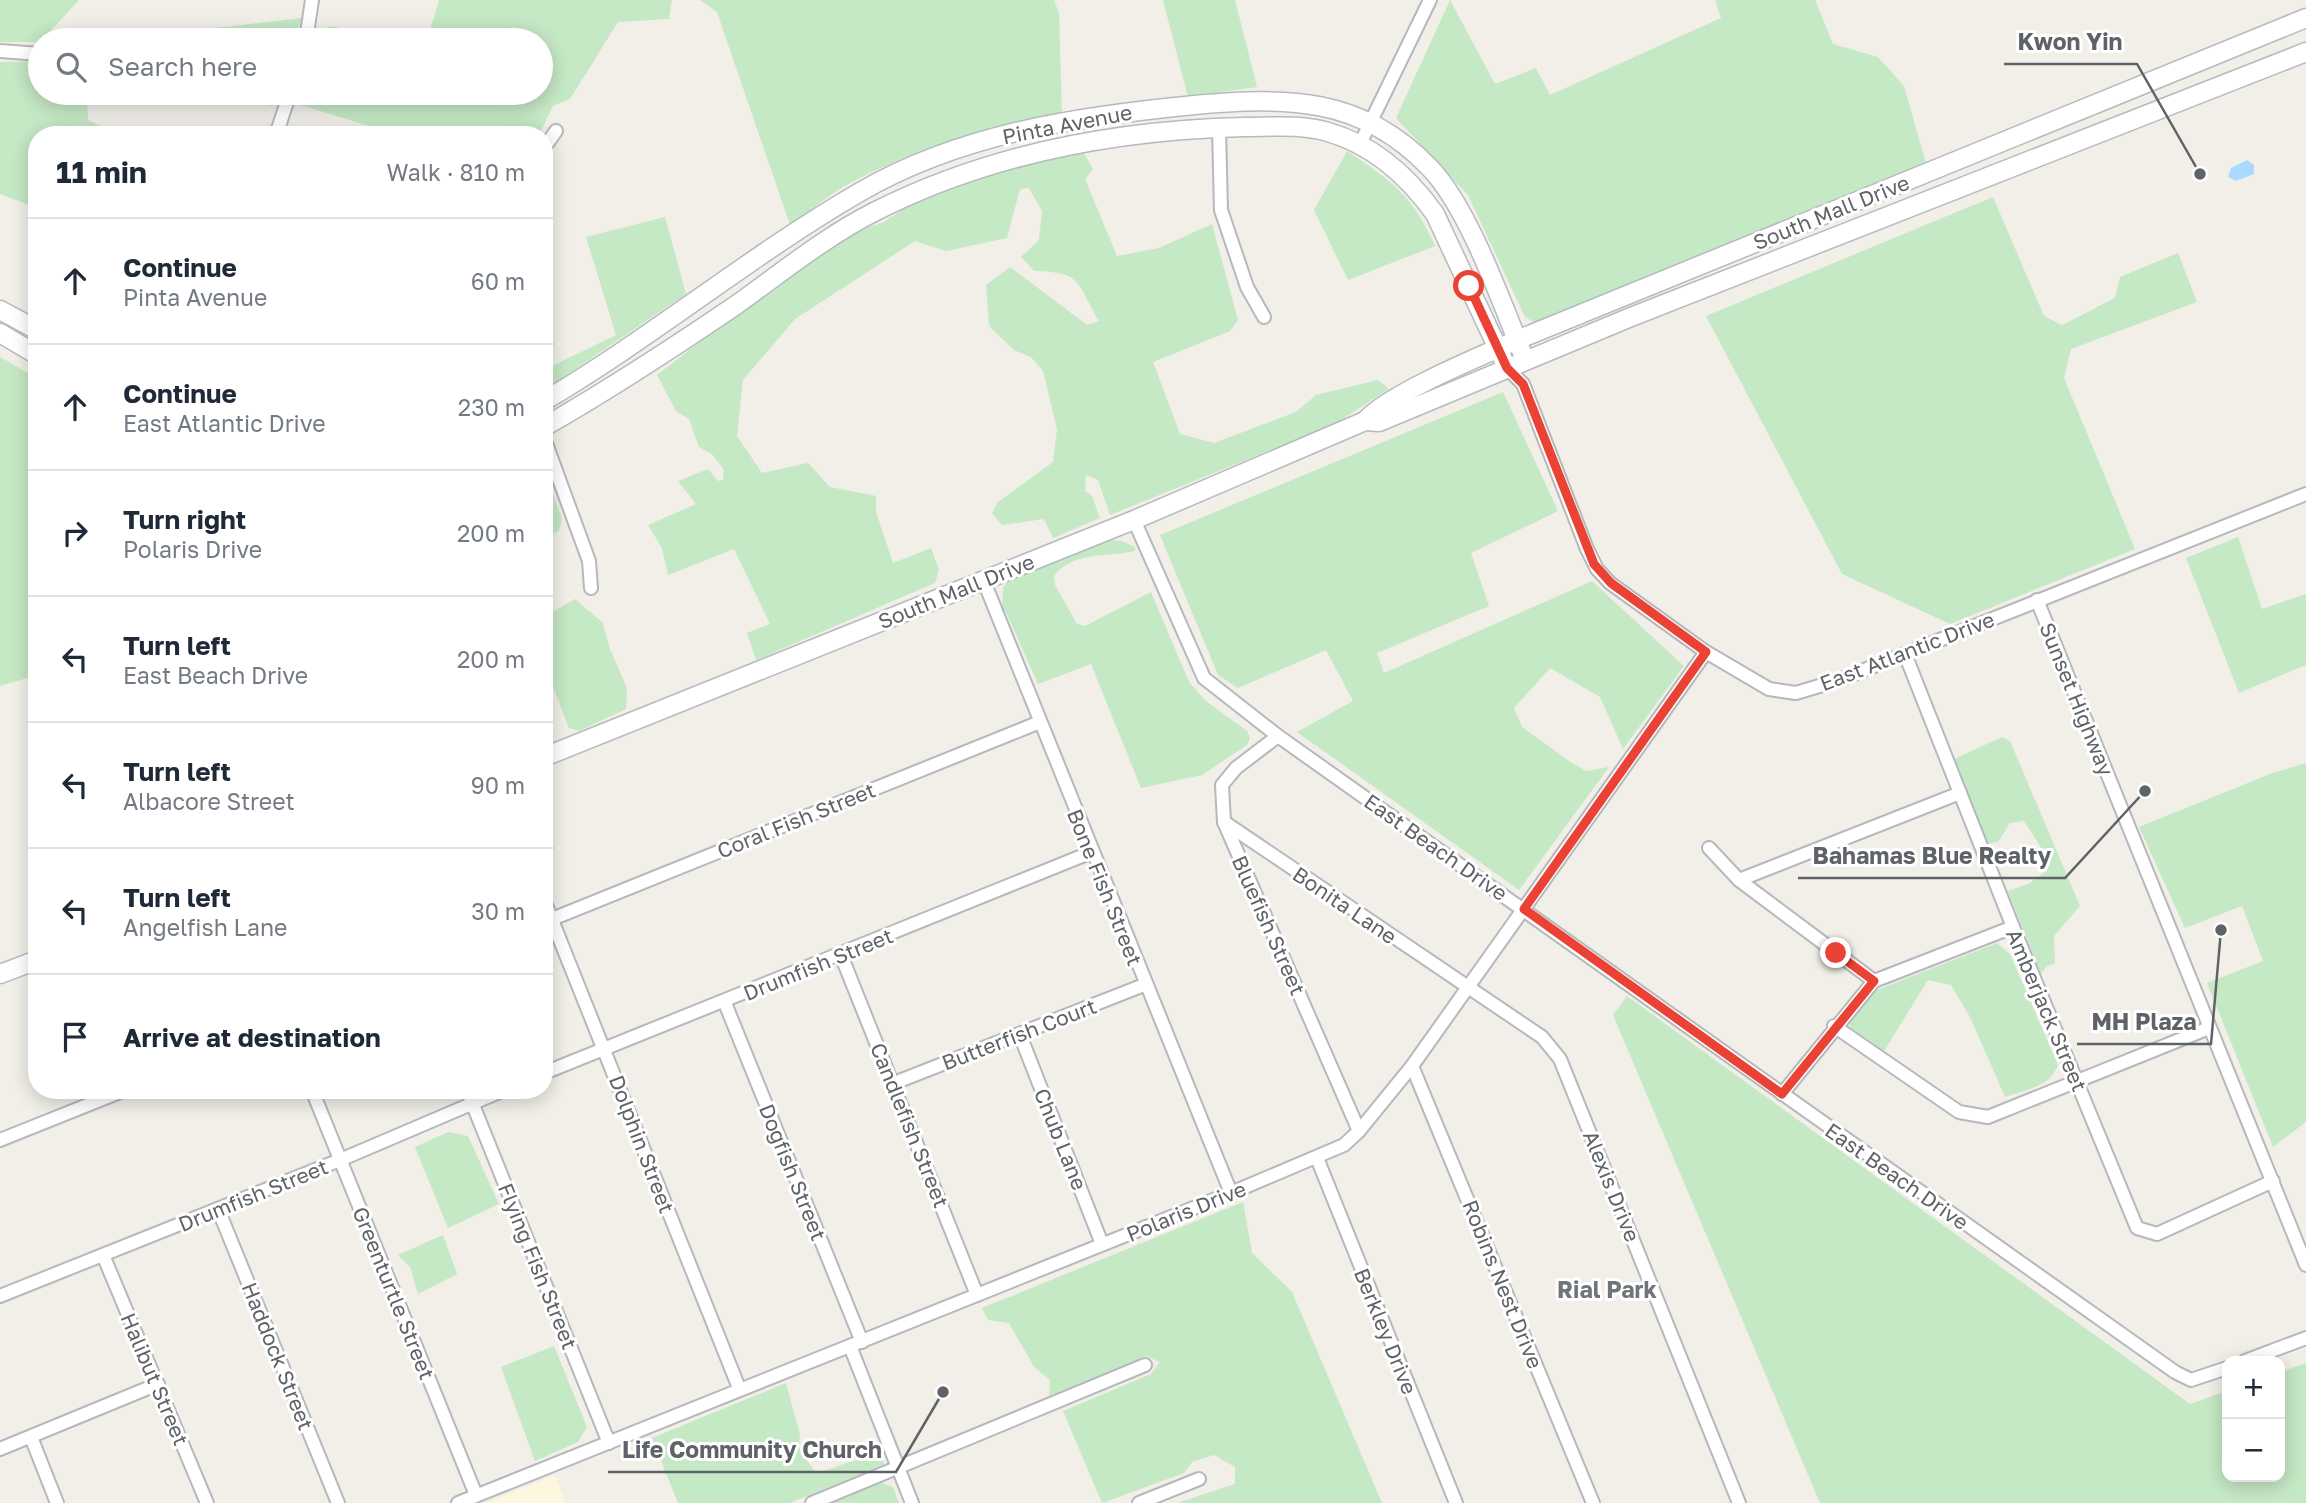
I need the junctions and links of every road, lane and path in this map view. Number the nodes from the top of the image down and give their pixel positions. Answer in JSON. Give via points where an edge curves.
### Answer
{"nodes":[{"id":1,"x":312,"y":0,"type":"edge"},
{"id":2,"x":1430,"y":0,"type":"edge"},
{"id":3,"x":2306,"y":18,"type":"edge"},
{"id":4,"x":308,"y":28,"type":"edge"},
{"id":5,"x":0,"y":51,"type":"edge"},
{"id":6,"x":2306,"y":51,"type":"edge"},
{"id":7,"x":28,"y":53,"type":"edge"},
{"id":8,"x":286,"y":105,"type":"edge"},
{"id":9,"x":1370,"y":124,"type":"junction"},
{"id":10,"x":279,"y":126,"type":"edge"},
{"id":11,"x":1219,"y":128,"type":"junction"},
{"id":12,"x":556,"y":131,"type":"dead end"},
{"id":13,"x":553,"y":135,"type":"edge"},
{"id":14,"x":1360,"y":144,"type":"junction"},
{"id":15,"x":862,"y":191,"type":"junction"},
{"id":16,"x":875,"y":211,"type":"junction"},
{"id":17,"x":1623,"y":297,"type":"junction"},
{"id":18,"x":0,"y":310,"type":"edge"},
{"id":19,"x":1264,"y":317,"type":"dead end"},
{"id":20,"x":1631,"y":317,"type":"junction"},
{"id":21,"x":28,"y":325,"type":"edge"},
{"id":22,"x":0,"y":334,"type":"edge"},
{"id":23,"x":1517,"y":340,"type":"junction"},
{"id":24,"x":1497,"y":348,"type":"junction"},
{"id":25,"x":28,"y":350,"type":"edge"},
{"id":26,"x":1525,"y":360,"type":"junction"},
{"id":27,"x":1507,"y":368,"type":"junction"},
{"id":28,"x":1523,"y":384,"type":"junction"},
{"id":29,"x":553,"y":395,"type":"edge"},
{"id":30,"x":1365,"y":421,"type":"junction"},
{"id":31,"x":553,"y":422,"type":"edge"},
{"id":32,"x":553,"y":463,"type":"edge"},
{"id":33,"x":2306,"y":494,"type":"edge"},
{"id":34,"x":1134,"y":520,"type":"junction"},
{"id":35,"x":983,"y":579,"type":"junction"},
{"id":36,"x":591,"y":588,"type":"dead end"},
{"id":37,"x":2037,"y":600,"type":"junction"},
{"id":38,"x":1706,"y":652,"type":"junction"},
{"id":39,"x":1905,"y":654,"type":"junction"},
{"id":40,"x":1040,"y":722,"type":"junction"},
{"id":41,"x":1278,"y":736,"type":"junction"},
{"id":42,"x":553,"y":753,"type":"edge"},
{"id":43,"x":1960,"y":793,"type":"junction"},
{"id":44,"x":1224,"y":822,"type":"junction"},
{"id":45,"x":1709,"y":848,"type":"dead end"},
{"id":46,"x":1091,"y":852,"type":"junction"},
{"id":47,"x":1739,"y":880,"type":"junction"},
{"id":48,"x":1524,"y":909,"type":"junction"},
{"id":49,"x":553,"y":919,"type":"edge"},
{"id":50,"x":553,"y":921,"type":"edge"},
{"id":51,"x":2013,"y":927,"type":"junction"},
{"id":52,"x":841,"y":955,"type":"junction"},
{"id":53,"x":28,"y":963,"type":"edge"},
{"id":54,"x":0,"y":974,"type":"edge"},
{"id":55,"x":1874,"y":981,"type":"junction"},
{"id":56,"x":1144,"y":985,"type":"junction"},
{"id":57,"x":1466,"y":988,"type":"junction"},
{"id":58,"x":724,"y":1003,"type":"junction"},
{"id":59,"x":1834,"y":1027,"type":"junction"},
{"id":60,"x":2210,"y":1028,"type":"junction"},
{"id":61,"x":1020,"y":1035,"type":"junction"},
{"id":62,"x":605,"y":1048,"type":"junction"},
{"id":63,"x":1412,"y":1066,"type":"junction"},
{"id":64,"x":553,"y":1069,"type":"edge"},
{"id":65,"x":2077,"y":1081,"type":"junction"},
{"id":66,"x":894,"y":1083,"type":"junction"},
{"id":67,"x":1782,"y":1094,"type":"junction"},
{"id":68,"x":102,"y":1099,"type":"edge"},
{"id":69,"x":316,"y":1099,"type":"edge"},
{"id":70,"x":470,"y":1099,"type":"edge"},
{"id":71,"x":482,"y":1099,"type":"edge"},
{"id":72,"x":472,"y":1103,"type":"junction"},
{"id":73,"x":1359,"y":1131,"type":"junction"},
{"id":74,"x":0,"y":1140,"type":"edge"},
{"id":75,"x":1317,"y":1158,"type":"junction"},
{"id":76,"x":340,"y":1160,"type":"junction"},
{"id":77,"x":2273,"y":1181,"type":"junction"},
{"id":78,"x":1231,"y":1193,"type":"junction"},
{"id":79,"x":218,"y":1209,"type":"junction"},
{"id":80,"x":1102,"y":1244,"type":"junction"},
{"id":81,"x":103,"y":1255,"type":"junction"},
{"id":82,"x":2306,"y":1265,"type":"edge"},
{"id":83,"x":977,"y":1295,"type":"junction"},
{"id":84,"x":0,"y":1296,"type":"edge"},
{"id":85,"x":2306,"y":1338,"type":"edge"},
{"id":86,"x":856,"y":1344,"type":"junction"},
{"id":87,"x":2258,"y":1356,"type":"edge"},
{"id":88,"x":1145,"y":1365,"type":"dead end"},
{"id":89,"x":2222,"y":1370,"type":"edge"},
{"id":90,"x":158,"y":1384,"type":"junction"},
{"id":91,"x":739,"y":1388,"type":"junction"},
{"id":92,"x":31,"y":1437,"type":"junction"},
{"id":93,"x":609,"y":1443,"type":"junction"},
{"id":94,"x":0,"y":1449,"type":"edge"},
{"id":95,"x":898,"y":1468,"type":"junction"},
{"id":96,"x":1199,"y":1479,"type":"dead end"},
{"id":97,"x":476,"y":1496,"type":"junction"},
{"id":98,"x":57,"y":1503,"type":"edge"},
{"id":99,"x":206,"y":1503,"type":"edge"},
{"id":100,"x":338,"y":1503,"type":"edge"},
{"id":101,"x":458,"y":1503,"type":"edge"},
{"id":102,"x":812,"y":1503,"type":"edge"},
{"id":103,"x":912,"y":1503,"type":"edge"},
{"id":104,"x":1139,"y":1503,"type":"edge"},
{"id":105,"x":1456,"y":1503,"type":"edge"},
{"id":106,"x":1593,"y":1503,"type":"edge"},
{"id":107,"x":1739,"y":1503,"type":"edge"}],
"edges":[{"from":1,"to":4,"type":"street"},
{"from":2,"to":9,"type":"street"},
{"from":3,"to":17,"type":"street","name":"South Mall Drive"},
{"from":5,"to":7,"type":"street"},
{"from":6,"to":20,"type":"street","name":"South Mall Drive"},
{"from":8,"to":10,"type":"street"},
{"from":9,"to":14,"type":"street"},
{"from":9,"to":15,"type":"street","name":"Pinta Avenue","via":[[1333,108],[1293,102],[1139,111],[1025,128],[937,156]]},
{"from":9,"to":23,"type":"street","name":"Pinta Avenue","via":[[1400,142],[1443,181]]},
{"from":11,"to":14,"type":"street","name":"Pinta Avenue","via":[[1311,128]]},
{"from":11,"to":16,"type":"street","name":"Pinta Avenue","via":[[1142,134],[1034,153],[950,179]]},
{"from":11,"to":19,"type":"street","via":[[1221,210],[1247,287]]},
{"from":12,"to":13,"type":"street"},
{"from":14,"to":24,"type":"street","name":"Pinta Avenue","via":[[1406,180],[1435,214]]},
{"from":15,"to":16,"type":"street"},
{"from":15,"to":29,"type":"street","name":"Pinta Avenue","via":[[654,333]]},
{"from":16,"to":31,"type":"street","name":"Pinta Avenue","via":[[668,352]]},
{"from":17,"to":20,"type":"street"},
{"from":17,"to":23,"type":"street","name":"South Mall Drive"},
{"from":18,"to":21,"type":"street"},
{"from":20,"to":26,"type":"street","name":"South Mall Drive"},
{"from":22,"to":25,"type":"street"},
{"from":23,"to":24,"type":"street","name":"South Mall Drive"},
{"from":23,"to":26,"type":"street","name":"Pinta Avenue"},
{"from":24,"to":27,"type":"street","name":"Pinta Avenue"},
{"from":24,"to":30,"type":"street","name":"South Mall Drive","via":[[1374,411]]},
{"from":26,"to":27,"type":"street","name":"South Mall Drive"},
{"from":26,"to":28,"type":"street","name":"East Atlantic Drive"},
{"from":27,"to":28,"type":"street","name":"East Atlantic Drive"},
{"from":27,"to":30,"type":"street","name":"South Mall Drive","via":[[1379,422]]},
{"from":28,"to":38,"type":"street","name":"East Atlantic Drive","via":[[1597,569]]},
{"from":30,"to":34,"type":"street","name":"South Mall Drive"},
{"from":32,"to":36,"type":"street","via":[[589,561]]},
{"from":33,"to":37,"type":"street","name":"East Atlantic Drive"},
{"from":34,"to":35,"type":"street","name":"South Mall Drive"},
{"from":34,"to":41,"type":"street","name":"East Beach Drive","via":[[1204,678]]},
{"from":35,"to":40,"type":"street","name":"Bone Fish Street"},
{"from":35,"to":42,"type":"street","name":"South Mall Drive"},
{"from":37,"to":39,"type":"street","name":"East Atlantic Drive"},
{"from":37,"to":60,"type":"street","name":"Sunset Highway"},
{"from":38,"to":39,"type":"street","name":"East Atlantic Drive","via":[[1769,688],[1796,693]]},
{"from":38,"to":48,"type":"street","name":"Polaris Drive"},
{"from":39,"to":43,"type":"street","name":"Amberjack Street"},
{"from":40,"to":46,"type":"street","name":"Bone Fish Street"},
{"from":40,"to":49,"type":"street","name":"Coral Fish Street"},
{"from":41,"to":44,"type":"street","name":"Bluefish Street","via":[[1236,768],[1222,785]]},
{"from":41,"to":48,"type":"street","name":"East Beach Drive"},
{"from":43,"to":47,"type":"street"},
{"from":43,"to":51,"type":"street","name":"Amberjack Street"},
{"from":44,"to":57,"type":"street","name":"Bonita Lane"},
{"from":44,"to":73,"type":"street","name":"Bluefish Street"},
{"from":45,"to":47,"type":"street"},
{"from":46,"to":52,"type":"street","name":"Drumfish Street"},
{"from":46,"to":56,"type":"street","name":"Bone Fish Street"},
{"from":47,"to":55,"type":"street"},
{"from":48,"to":57,"type":"street","name":"Polaris Drive"},
{"from":48,"to":67,"type":"street","name":"East Beach Drive"},
{"from":50,"to":62,"type":"street","name":"Dolphin Street"},
{"from":51,"to":55,"type":"street"},
{"from":51,"to":65,"type":"street","name":"Amberjack Street"},
{"from":52,"to":58,"type":"street","name":"Drumfish Street"},
{"from":52,"to":66,"type":"street","name":"Candlefish Street"},
{"from":53,"to":54,"type":"street"},
{"from":55,"to":59,"type":"street"},
{"from":56,"to":61,"type":"street","name":"Butterfish Court"},
{"from":56,"to":78,"type":"street","name":"Bone Fish Street"},
{"from":57,"to":63,"type":"street","name":"Polaris Drive"},
{"from":57,"to":107,"type":"street","name":"Alexis Drive","via":[[1542,1037],[1560,1059]]},
{"from":58,"to":62,"type":"street","name":"Drumfish Street"},
{"from":58,"to":86,"type":"street","name":"Dogfish Street"},
{"from":59,"to":65,"type":"street","via":[[1959,1112],[1988,1117]]},
{"from":59,"to":67,"type":"street"},
{"from":60,"to":65,"type":"street"},
{"from":60,"to":77,"type":"street","name":"Sunset Highway"},
{"from":61,"to":66,"type":"street","name":"Butterfish Court"},
{"from":61,"to":80,"type":"street","name":"Chub Lane"},
{"from":62,"to":64,"type":"street","name":"Drumfish Street"},
{"from":62,"to":91,"type":"street","name":"Dolphin Street"},
{"from":63,"to":73,"type":"street","name":"Polaris Drive"},
{"from":63,"to":106,"type":"street","name":"Robins Nest Drive"},
{"from":65,"to":77,"type":"street","name":"Amberjack Street","via":[[2137,1228],[2157,1234]]},
{"from":66,"to":83,"type":"street","name":"Candlefish Street"},
{"from":67,"to":89,"type":"street","name":"East Beach Drive","via":[[2175,1372],[2191,1380]]},
{"from":68,"to":74,"type":"street"},
{"from":69,"to":76,"type":"street","name":"Greenturtle Street"},
{"from":70,"to":72,"type":"street","name":"Flying Fish Street"},
{"from":71,"to":72,"type":"street","name":"Drumfish Street"},
{"from":72,"to":76,"type":"street","name":"Drumfish Street"},
{"from":72,"to":93,"type":"street","name":"Flying Fish Street"},
{"from":73,"to":75,"type":"street","name":"Polaris Drive","via":[[1344,1145]]},
{"from":75,"to":78,"type":"street","name":"Polaris Drive"},
{"from":75,"to":105,"type":"street","name":"Berkley Drive"},
{"from":76,"to":79,"type":"street","name":"Drumfish Street"},
{"from":76,"to":97,"type":"street","name":"Greenturtle Street"},
{"from":77,"to":82,"type":"street","name":"Sunset Highway"},
{"from":78,"to":80,"type":"street","name":"Polaris Drive"},
{"from":79,"to":81,"type":"street","name":"Drumfish Street"},
{"from":79,"to":100,"type":"street","name":"Haddock Street"},
{"from":80,"to":83,"type":"street","name":"Polaris Drive"},
{"from":81,"to":84,"type":"street","name":"Drumfish Street"},
{"from":81,"to":90,"type":"street","name":"Halibut Street"},
{"from":83,"to":86,"type":"street","name":"Polaris Drive"},
{"from":85,"to":87,"type":"street"},
{"from":86,"to":91,"type":"street","name":"Polaris Drive"},
{"from":86,"to":95,"type":"street","name":"Dogfish Street"},
{"from":88,"to":95,"type":"street"},
{"from":90,"to":92,"type":"street"},
{"from":90,"to":99,"type":"street","name":"Halibut Street"},
{"from":91,"to":93,"type":"street","name":"Polaris Drive"},
{"from":92,"to":94,"type":"street"},
{"from":92,"to":98,"type":"street"},
{"from":93,"to":97,"type":"street","name":"Polaris Drive"},
{"from":95,"to":102,"type":"street"},
{"from":95,"to":103,"type":"street","name":"Dogfish Street"},
{"from":96,"to":104,"type":"street"},
{"from":97,"to":101,"type":"street","name":"Polaris Drive"}]}
